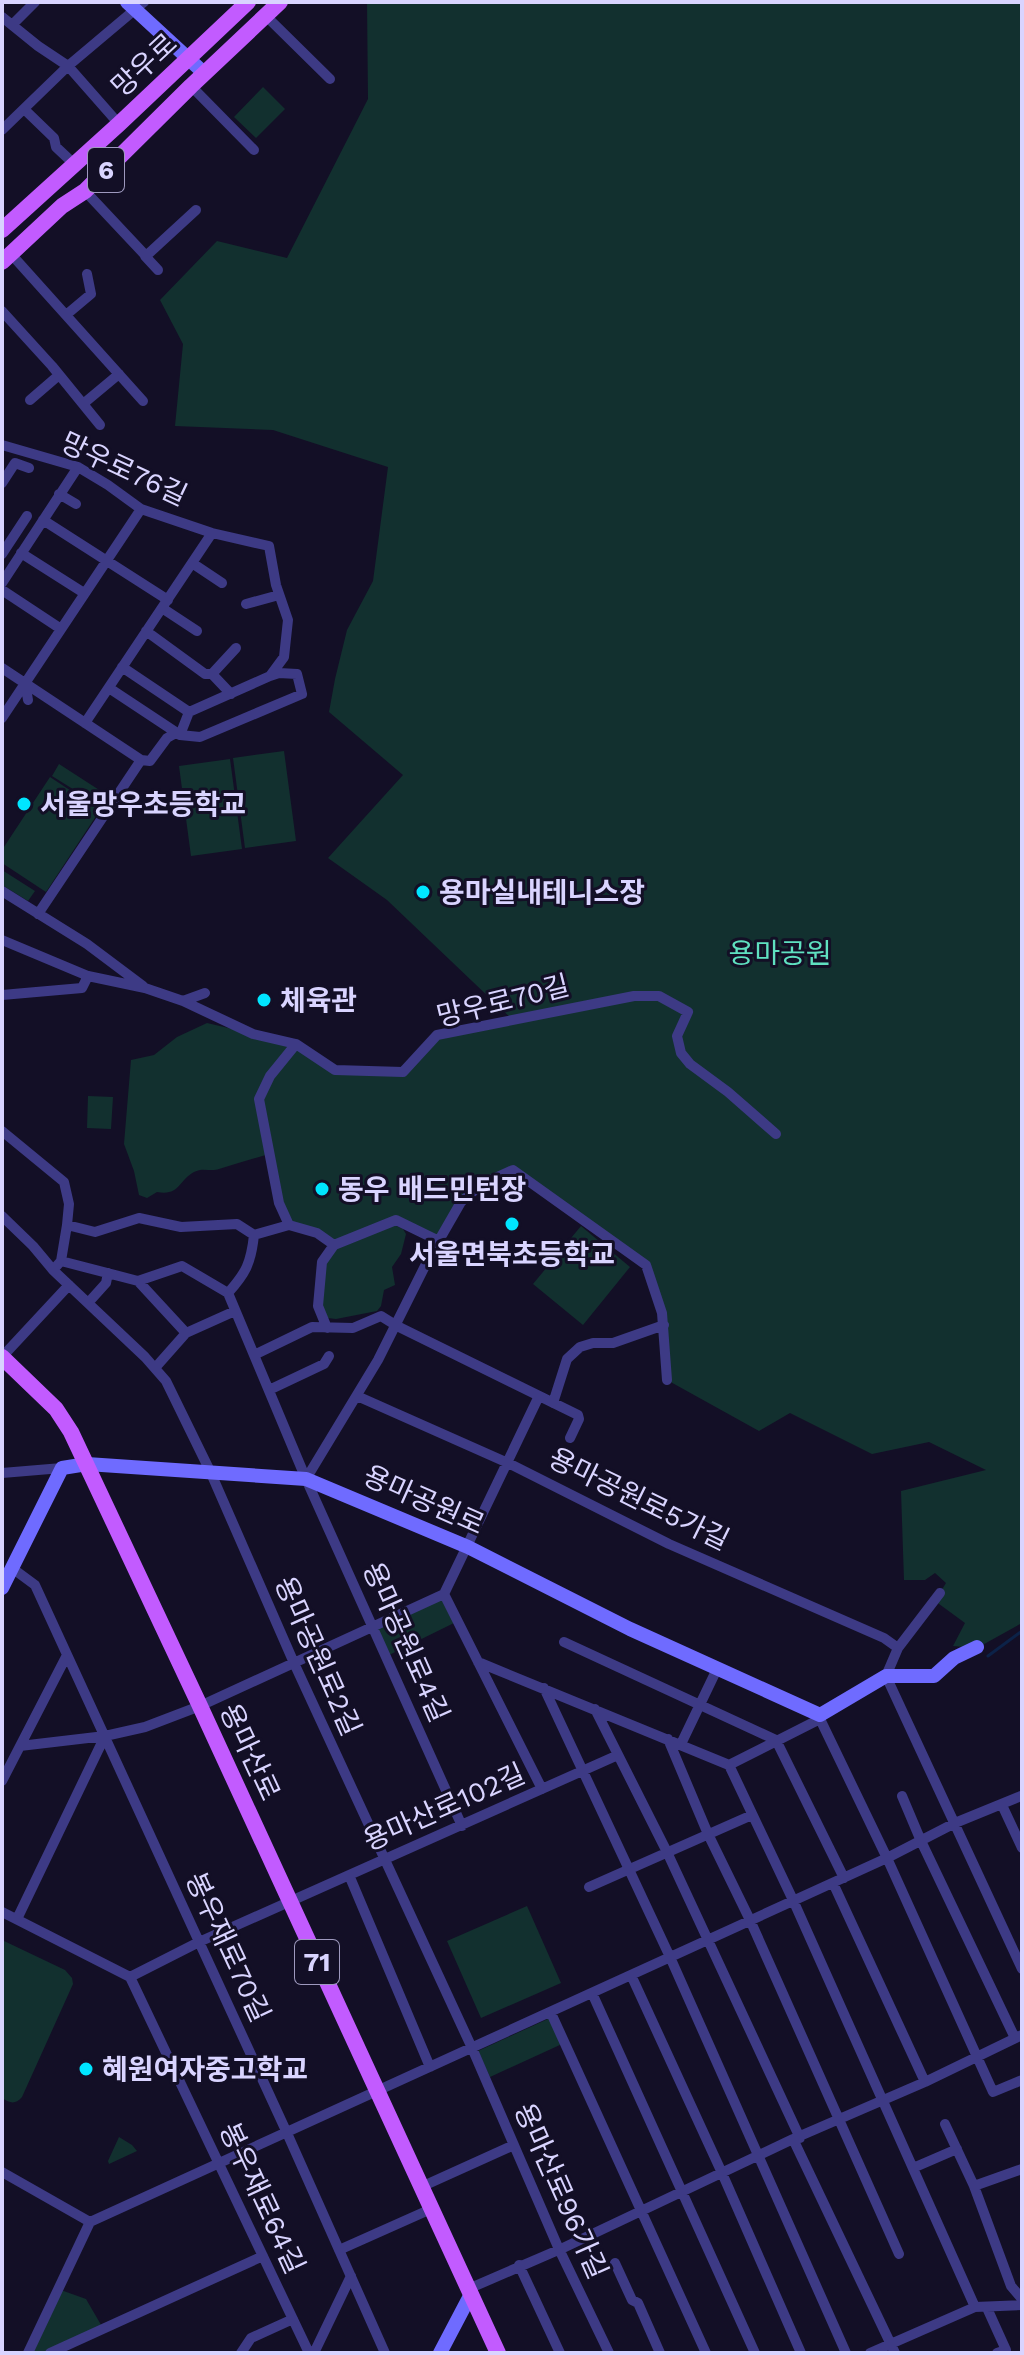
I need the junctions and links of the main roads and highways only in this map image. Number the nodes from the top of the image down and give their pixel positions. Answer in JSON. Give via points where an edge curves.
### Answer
{"nodes":[{"id":1,"x":248,"y":2,"type":"edge"},
{"id":2,"x":280,"y":2,"type":"edge"},
{"id":3,"x":2,"y":230,"type":"edge"},
{"id":4,"x":6,"y":258,"type":"edge"},
{"id":5,"x":2,"y":1357,"type":"edge"},
{"id":6,"x":498,"y":2353,"type":"edge"}],
"edges":[{"from":1,"to":3,"type":"main road","name":"망우로","number":"6"},
{"from":2,"to":4,"type":"main road","name":"망우로","number":"6","via":[[85,191]]},
{"from":5,"to":6,"type":"main road","name":"용마산로","number":"71","via":[[56,1409],[87,1464]]}]}
